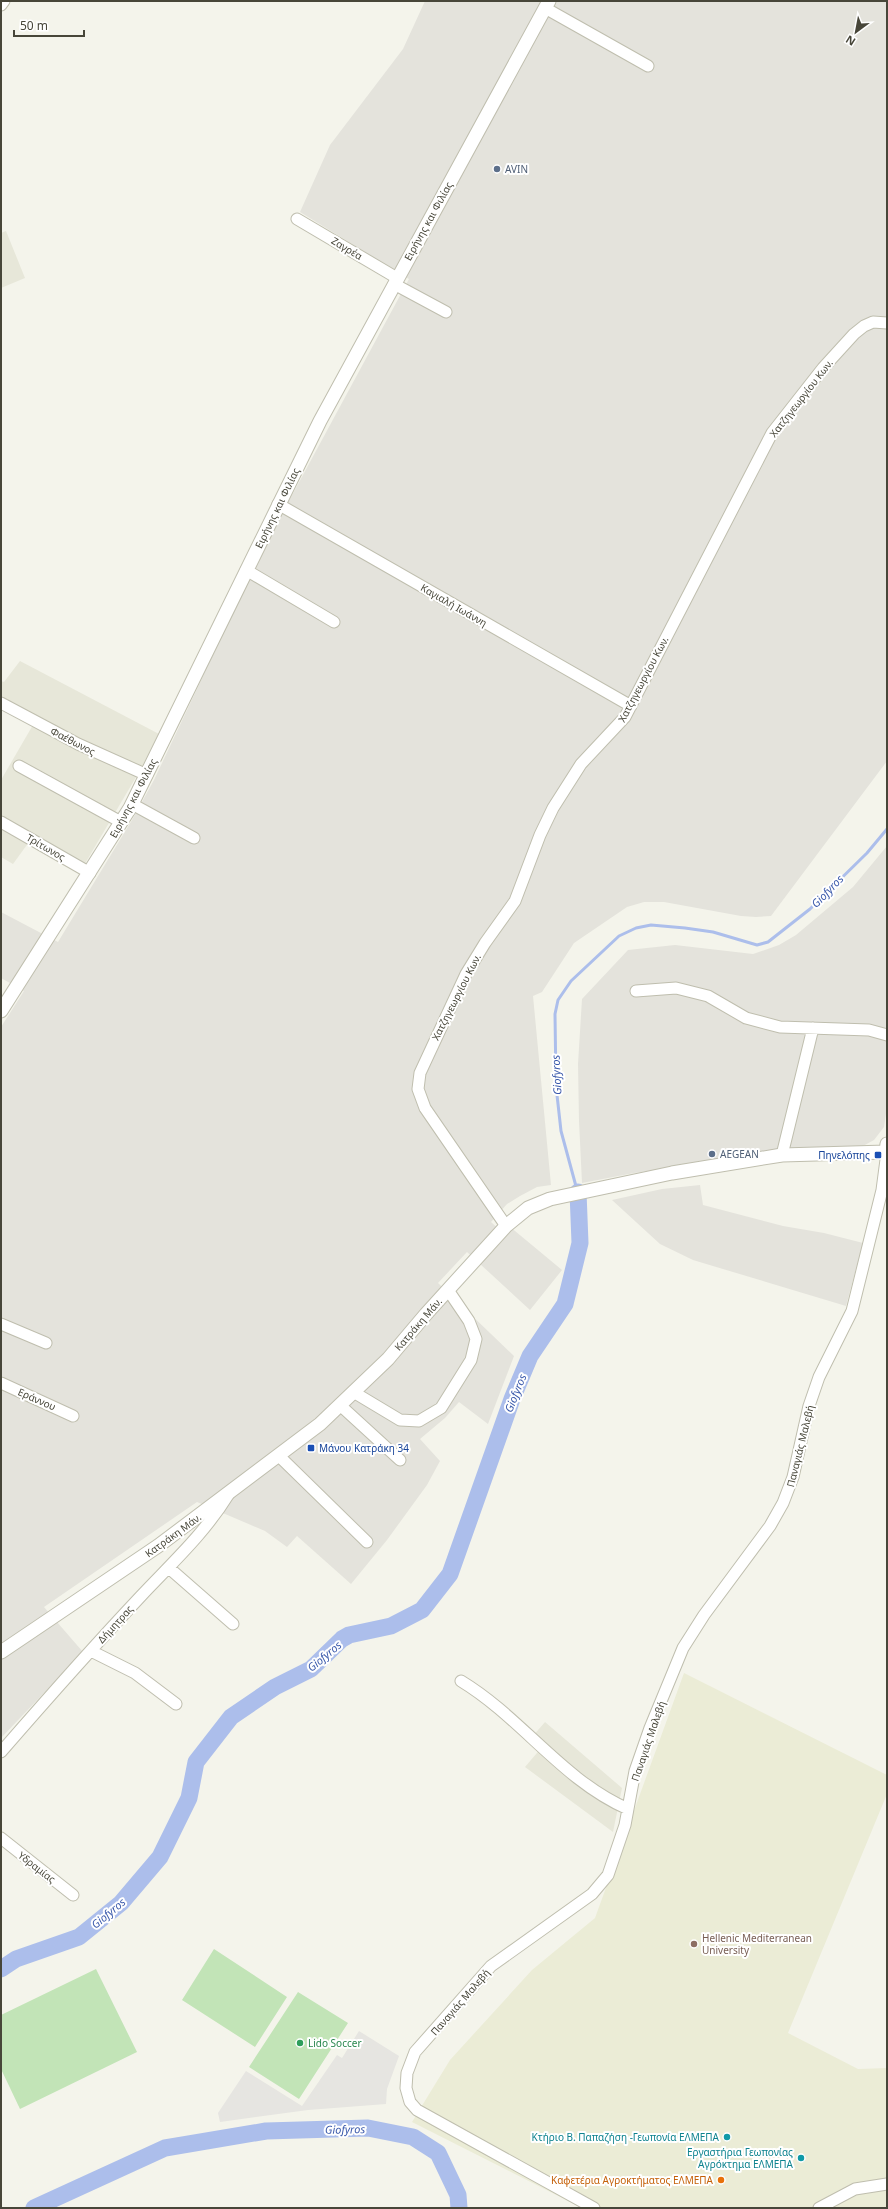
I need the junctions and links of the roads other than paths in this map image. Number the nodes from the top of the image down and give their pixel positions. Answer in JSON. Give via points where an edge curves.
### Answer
{"nodes":[{"id":1,"x":4,"y":1,"type":"edge"},
{"id":2,"x":1,"y":5,"type":"edge"},
{"id":3,"x":547,"y":5,"type":"edge"},
{"id":4,"x":648,"y":66,"type":"dead end"},
{"id":5,"x":297,"y":219,"type":"dead end"},
{"id":6,"x":396,"y":281,"type":"junction"},
{"id":7,"x":446,"y":312,"type":"dead end"},
{"id":8,"x":887,"y":323,"type":"edge"},
{"id":9,"x":278,"y":504,"type":"junction"},
{"id":10,"x":246,"y":570,"type":"junction"},
{"id":11,"x":334,"y":622,"type":"dead end"},
{"id":12,"x":1,"y":703,"type":"edge"},
{"id":13,"x":631,"y":706,"type":"junction"},
{"id":14,"x":20,"y":766,"type":"dead end"},
{"id":15,"x":147,"y":775,"type":"junction"},
{"id":16,"x":132,"y":804,"type":"junction"},
{"id":17,"x":1,"y":822,"type":"edge"},
{"id":18,"x":121,"y":822,"type":"junction"},
{"id":19,"x":194,"y":838,"type":"dead end"},
{"id":20,"x":90,"y":873,"type":"junction"},
{"id":21,"x":636,"y":991,"type":"dead end"},
{"id":22,"x":1,"y":1011,"type":"edge"},
{"id":23,"x":813,"y":1028,"type":"junction"},
{"id":24,"x":887,"y":1035,"type":"edge"},
{"id":25,"x":887,"y":1149,"type":"edge"},
{"id":26,"x":782,"y":1155,"type":"junction"},
{"id":27,"x":506,"y":1226,"type":"junction"},
{"id":28,"x":448,"y":1290,"type":"junction"},
{"id":29,"x":1,"y":1324,"type":"edge"},
{"id":30,"x":46,"y":1343,"type":"dead end"},
{"id":31,"x":1,"y":1383,"type":"edge"},
{"id":32,"x":355,"y":1393,"type":"junction"},
{"id":33,"x":341,"y":1406,"type":"junction"},
{"id":34,"x":73,"y":1416,"type":"dead end"},
{"id":35,"x":279,"y":1456,"type":"junction"},
{"id":36,"x":400,"y":1460,"type":"dead end"},
{"id":37,"x":228,"y":1495,"type":"junction"},
{"id":38,"x":367,"y":1542,"type":"dead end"},
{"id":39,"x":169,"y":1568,"type":"junction"},
{"id":40,"x":233,"y":1624,"type":"dead end"},
{"id":41,"x":91,"y":1651,"type":"junction"},
{"id":42,"x":1,"y":1652,"type":"edge"},
{"id":43,"x":461,"y":1681,"type":"dead end"},
{"id":44,"x":176,"y":1704,"type":"dead end"},
{"id":45,"x":1,"y":1752,"type":"edge"},
{"id":46,"x":628,"y":1809,"type":"junction"},
{"id":47,"x":1,"y":1838,"type":"edge"},
{"id":48,"x":73,"y":1895,"type":"dead end"},
{"id":49,"x":887,"y":2184,"type":"edge"},
{"id":50,"x":594,"y":2208,"type":"edge"},
{"id":51,"x":819,"y":2208,"type":"edge"}],
"edges":[{"from":1,"to":2,"type":"street"},
{"from":3,"to":4,"type":"street"},
{"from":3,"to":6,"type":"street","name":"Ειρήνης και Φιλίας"},
{"from":5,"to":6,"type":"street","name":"Ζαγρέα"},
{"from":6,"to":7,"type":"street","name":"Ζαγρέα"},
{"from":6,"to":9,"type":"street","name":"Ειρήνης και Φιλίας"},
{"from":8,"to":13,"type":"street","name":"Χατζηγεωργίου Κων.","via":[[873,322],[854,334],[776,428]]},
{"from":9,"to":10,"type":"street","name":"Ειρήνης και Φιλίας"},
{"from":9,"to":13,"type":"street","name":"Καγιαλή Ιωάννη"},
{"from":10,"to":11,"type":"street"},
{"from":10,"to":15,"type":"street","name":"Ειρήνης και Φιλίας"},
{"from":12,"to":15,"type":"street","name":"Φαέθωνος","via":[[78,744]]},
{"from":13,"to":27,"type":"street","name":"Χατζηγεωργίου Κων.","via":[[617,727],[581,764],[559,798],[540,835],[515,901],[466,974],[418,1076],[419,1093],[425,1108]]},
{"from":14,"to":18,"type":"street"},
{"from":15,"to":16,"type":"street","name":"Ειρήνης και Φιλίας"},
{"from":16,"to":18,"type":"street","name":"Ειρήνης και Φιλίας"},
{"from":16,"to":19,"type":"street"},
{"from":17,"to":20,"type":"street","name":"Τρίτωνος"},
{"from":18,"to":20,"type":"street","name":"Ειρήνης και Φιλίας"},
{"from":20,"to":22,"type":"street","name":"Ειρήνης και Φιλίας"},
{"from":21,"to":23,"type":"street","via":[[676,988],[708,996],[746,1018],[780,1027]]},
{"from":23,"to":24,"type":"street","via":[[870,1030]]},
{"from":23,"to":26,"type":"street"},
{"from":25,"to":26,"type":"street","name":"Κατράκη Μάν."},
{"from":25,"to":46,"type":"street","name":"Παναγιάς Μαλεβή","via":[[882,1190],[852,1311],[819,1377],[809,1406],[793,1477],[783,1503],[770,1526],[704,1615],[683,1648],[650,1728],[636,1771]]},
{"from":26,"to":27,"type":"street","name":"Κατράκη Μάν.","via":[[672,1173],[550,1199],[528,1208]]},
{"from":27,"to":28,"type":"street","name":"Κατράκη Μάν."},
{"from":28,"to":32,"type":"street","name":"Κατράκη Μάν."},
{"from":28,"to":32,"type":"street","via":[[469,1321],[476,1339],[472,1360],[441,1408],[419,1421],[400,1420]]},
{"from":29,"to":30,"type":"street"},
{"from":31,"to":34,"type":"street","name":"Εράννου"},
{"from":32,"to":33,"type":"street","name":"Κατράκη Μάν."},
{"from":33,"to":35,"type":"street","name":"Κατράκη Μάν."},
{"from":33,"to":36,"type":"street"},
{"from":35,"to":37,"type":"street","name":"Κατράκη Μάν."},
{"from":35,"to":38,"type":"street"},
{"from":37,"to":39,"type":"street","name":"Δήμητρας","via":[[213,1519]]},
{"from":37,"to":42,"type":"street","name":"Κατράκη Μάν.","via":[[137,1561]]},
{"from":39,"to":40,"type":"street"},
{"from":39,"to":41,"type":"street","name":"Δήμητρας"},
{"from":41,"to":44,"type":"street","via":[[134,1673]]},
{"from":41,"to":45,"type":"street","name":"Δήμητρας"},
{"from":43,"to":46,"type":"street","via":[[481,1693],[579,1781]]},
{"from":46,"to":50,"type":"street","name":"Παναγιάς Μαλεβή","via":[[608,1875],[592,1894],[491,1966],[415,2052],[407,2073],[406,2088],[410,2102],[417,2110]]},
{"from":47,"to":48,"type":"street","name":"Υδραμίας"},
{"from":49,"to":51,"type":"street","via":[[855,2189]]}]}
